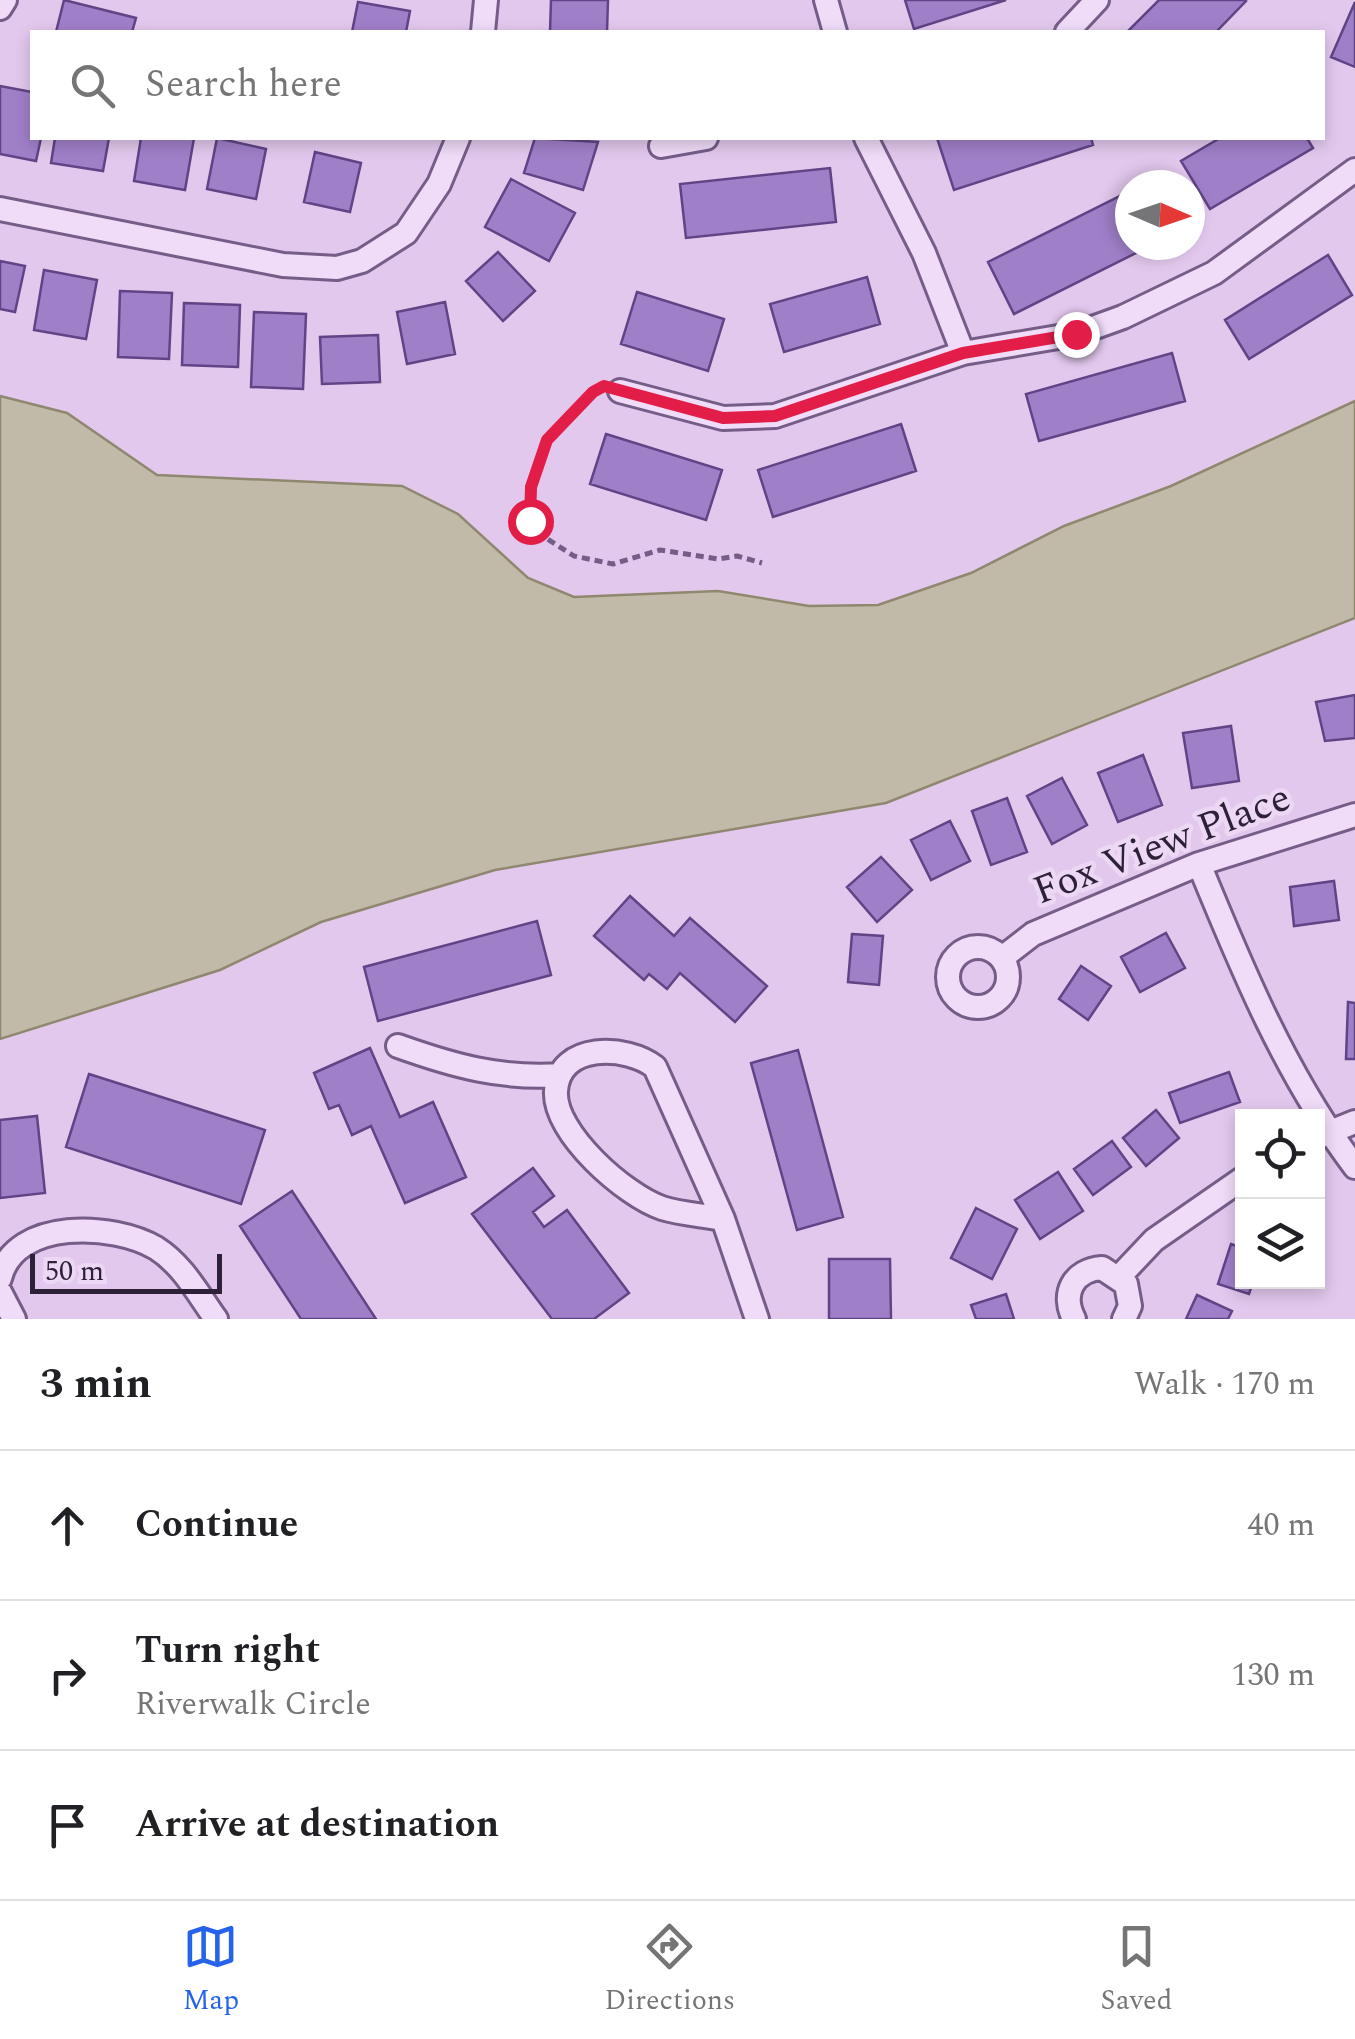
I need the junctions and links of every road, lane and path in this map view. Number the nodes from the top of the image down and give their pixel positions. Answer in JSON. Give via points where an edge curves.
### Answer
{"nodes":[{"id":1,"x":6,"y":0,"type":"edge"},
{"id":2,"x":486,"y":0,"type":"edge"},
{"id":3,"x":826,"y":0,"type":"edge"},
{"id":4,"x":1097,"y":0,"type":"edge"},
{"id":5,"x":0,"y":8,"type":"edge"},
{"id":6,"x":482,"y":30,"type":"edge"},
{"id":7,"x":834,"y":30,"type":"edge"},
{"id":8,"x":1068,"y":30,"type":"edge"},
{"id":9,"x":457,"y":140,"type":"edge"},
{"id":10,"x":695,"y":140,"type":"edge"},
{"id":11,"x":867,"y":140,"type":"edge"},
{"id":12,"x":661,"y":146,"type":"dead end"},
{"id":13,"x":1355,"y":170,"type":"edge"},
{"id":14,"x":0,"y":209,"type":"edge"},
{"id":15,"x":963,"y":353,"type":"junction"},
{"id":16,"x":620,"y":391,"type":"joint"},
{"id":17,"x":535,"y":528,"type":"junction"},
{"id":18,"x":528,"y":534,"type":"dead end"},
{"id":19,"x":762,"y":563,"type":"dead end"},
{"id":20,"x":1355,"y":815,"type":"edge"},
{"id":21,"x":1199,"y":864,"type":"junction"},
{"id":22,"x":1002,"y":958,"type":"dead end"},
{"id":23,"x":398,"y":1046,"type":"dead end"},
{"id":24,"x":560,"y":1075,"type":"junction"},
{"id":25,"x":1311,"y":1109,"type":"edge"},
{"id":26,"x":1355,"y":1122,"type":"edge"},
{"id":27,"x":1325,"y":1133,"type":"edge"},
{"id":28,"x":1325,"y":1136,"type":"edge"},
{"id":29,"x":1355,"y":1167,"type":"edge"},
{"id":30,"x":1235,"y":1184,"type":"edge"},
{"id":31,"x":723,"y":1219,"type":"junction"},
{"id":32,"x":1120,"y":1276,"type":"junction"},
{"id":33,"x":0,"y":1278,"type":"edge"},
{"id":34,"x":0,"y":1292,"type":"edge"},
{"id":35,"x":14,"y":1319,"type":"edge"},
{"id":36,"x":216,"y":1319,"type":"edge"},
{"id":37,"x":757,"y":1319,"type":"edge"},
{"id":38,"x":1074,"y":1319,"type":"edge"},
{"id":39,"x":1124,"y":1319,"type":"edge"}],
"edges":[{"from":1,"to":5,"type":"street"},
{"from":2,"to":6,"type":"street"},
{"from":3,"to":7,"type":"street"},
{"from":4,"to":8,"type":"street"},
{"from":9,"to":14,"type":"street","via":[[439,184],[406,234],[337,268],[283,266]]},
{"from":10,"to":12,"type":"street"},
{"from":11,"to":15,"type":"street","via":[[924,253]]},
{"from":13,"to":15,"type":"street","via":[[1214,274],[1123,318],[1076,334]]},
{"from":15,"to":16,"type":"street","via":[[775,416],[723,418]]},
{"from":16,"to":17,"type":"path","via":[[604,386],[593,392],[547,440],[531,487]]},
{"from":17,"to":18,"type":"path"},
{"from":17,"to":19,"type":"path","via":[[574,556],[613,564],[660,550]]},
{"from":20,"to":21,"type":"street","name":"Fox View Place"},
{"from":21,"to":22,"type":"street","name":"Fox View Place","via":[[1057,923]]},
{"from":21,"to":25,"type":"street"},
{"from":23,"to":24,"type":"street","via":[[503,1077]]},
{"from":24,"to":31,"type":"street","via":[[560,1110],[604,1172],[662,1208]]},
{"from":24,"to":31,"type":"street","via":[[572,1060],[600,1051],[640,1055],[655,1067]]},
{"from":26,"to":27,"type":"street"},
{"from":28,"to":29,"type":"street"},
{"from":30,"to":32,"type":"street","via":[[1154,1240]]},
{"from":31,"to":37,"type":"street"},
{"from":32,"to":38,"type":"street","via":[[1102,1268],[1074,1279],[1067,1298]]},
{"from":32,"to":39,"type":"street","via":[[1130,1295]]},
{"from":33,"to":36,"type":"street","via":[[16,1249],[32,1240],[76,1232],[129,1234],[180,1268]]},
{"from":34,"to":35,"type":"street"}]}
